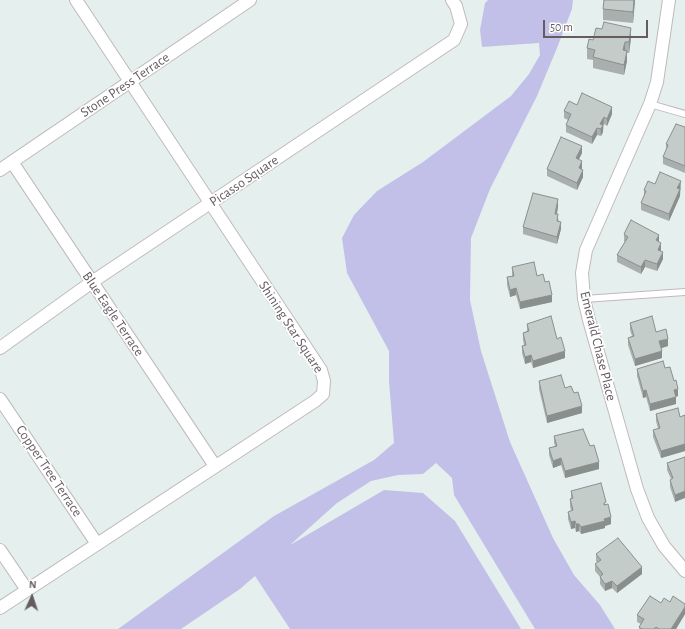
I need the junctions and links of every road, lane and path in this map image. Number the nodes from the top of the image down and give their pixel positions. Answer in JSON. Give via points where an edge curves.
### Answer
{"nodes":[{"id":1,"x":76,"y":0,"type":"edge"},
{"id":2,"x":250,"y":0,"type":"edge"},
{"id":3,"x":452,"y":0,"type":"edge"},
{"id":4,"x":669,"y":0,"type":"edge"},
{"id":5,"x":130,"y":82,"type":"junction"},
{"id":6,"x":650,"y":104,"type":"junction"},
{"id":7,"x":685,"y":114,"type":"edge"},
{"id":8,"x":12,"y":162,"type":"junction"},
{"id":9,"x":0,"y":170,"type":"edge"},
{"id":10,"x":210,"y":204,"type":"junction"},
{"id":11,"x":92,"y":282,"type":"junction"},
{"id":12,"x":685,"y":292,"type":"edge"},
{"id":13,"x":584,"y":299,"type":"junction"},
{"id":14,"x":0,"y":348,"type":"edge"},
{"id":15,"x":0,"y":399,"type":"edge"},
{"id":16,"x":215,"y":466,"type":"junction"},
{"id":17,"x":97,"y":544,"type":"junction"},
{"id":18,"x":0,"y":550,"type":"edge"},
{"id":19,"x":685,"y":571,"type":"edge"},
{"id":20,"x":27,"y":590,"type":"junction"},
{"id":21,"x":0,"y":608,"type":"edge"}],
"edges":[{"from":1,"to":5,"type":"street","name":"Shining Star Square"},
{"from":2,"to":5,"type":"street","name":"Stone Press Terrace"},
{"from":3,"to":10,"type":"street","name":"Picasso Square","via":[[461,24],[454,40]]},
{"from":4,"to":6,"type":"street","name":"Emerald Chase Place","via":[[657,82]]},
{"from":5,"to":8,"type":"street","name":"Stone Press Terrace"},
{"from":5,"to":10,"type":"street","name":"Shining Star Square"},
{"from":6,"to":7,"type":"lane"},
{"from":6,"to":13,"type":"street","name":"Emerald Chase Place","via":[[586,250],[582,273]]},
{"from":8,"to":9,"type":"street","name":"Stone Press Terrace"},
{"from":8,"to":11,"type":"street","name":"Blue Eagle Terrace"},
{"from":10,"to":11,"type":"street","name":"Picasso Square"},
{"from":10,"to":16,"type":"street","name":"Shining Star Square","via":[[321,370],[324,381],[323,394],[315,401]]},
{"from":11,"to":14,"type":"street","name":"Picasso Square"},
{"from":11,"to":16,"type":"street","name":"Blue Eagle Terrace"},
{"from":12,"to":13,"type":"lane"},
{"from":13,"to":19,"type":"street","name":"Emerald Chase Place","via":[[637,489],[648,518],[664,546]]},
{"from":15,"to":17,"type":"street","name":"Copper Tree Terrace"},
{"from":16,"to":17,"type":"street","name":"Shining Star Square"},
{"from":17,"to":20,"type":"street","name":"Shining Star Square"},
{"from":18,"to":20,"type":"street"},
{"from":20,"to":21,"type":"street","name":"Shining Star Square"}]}
